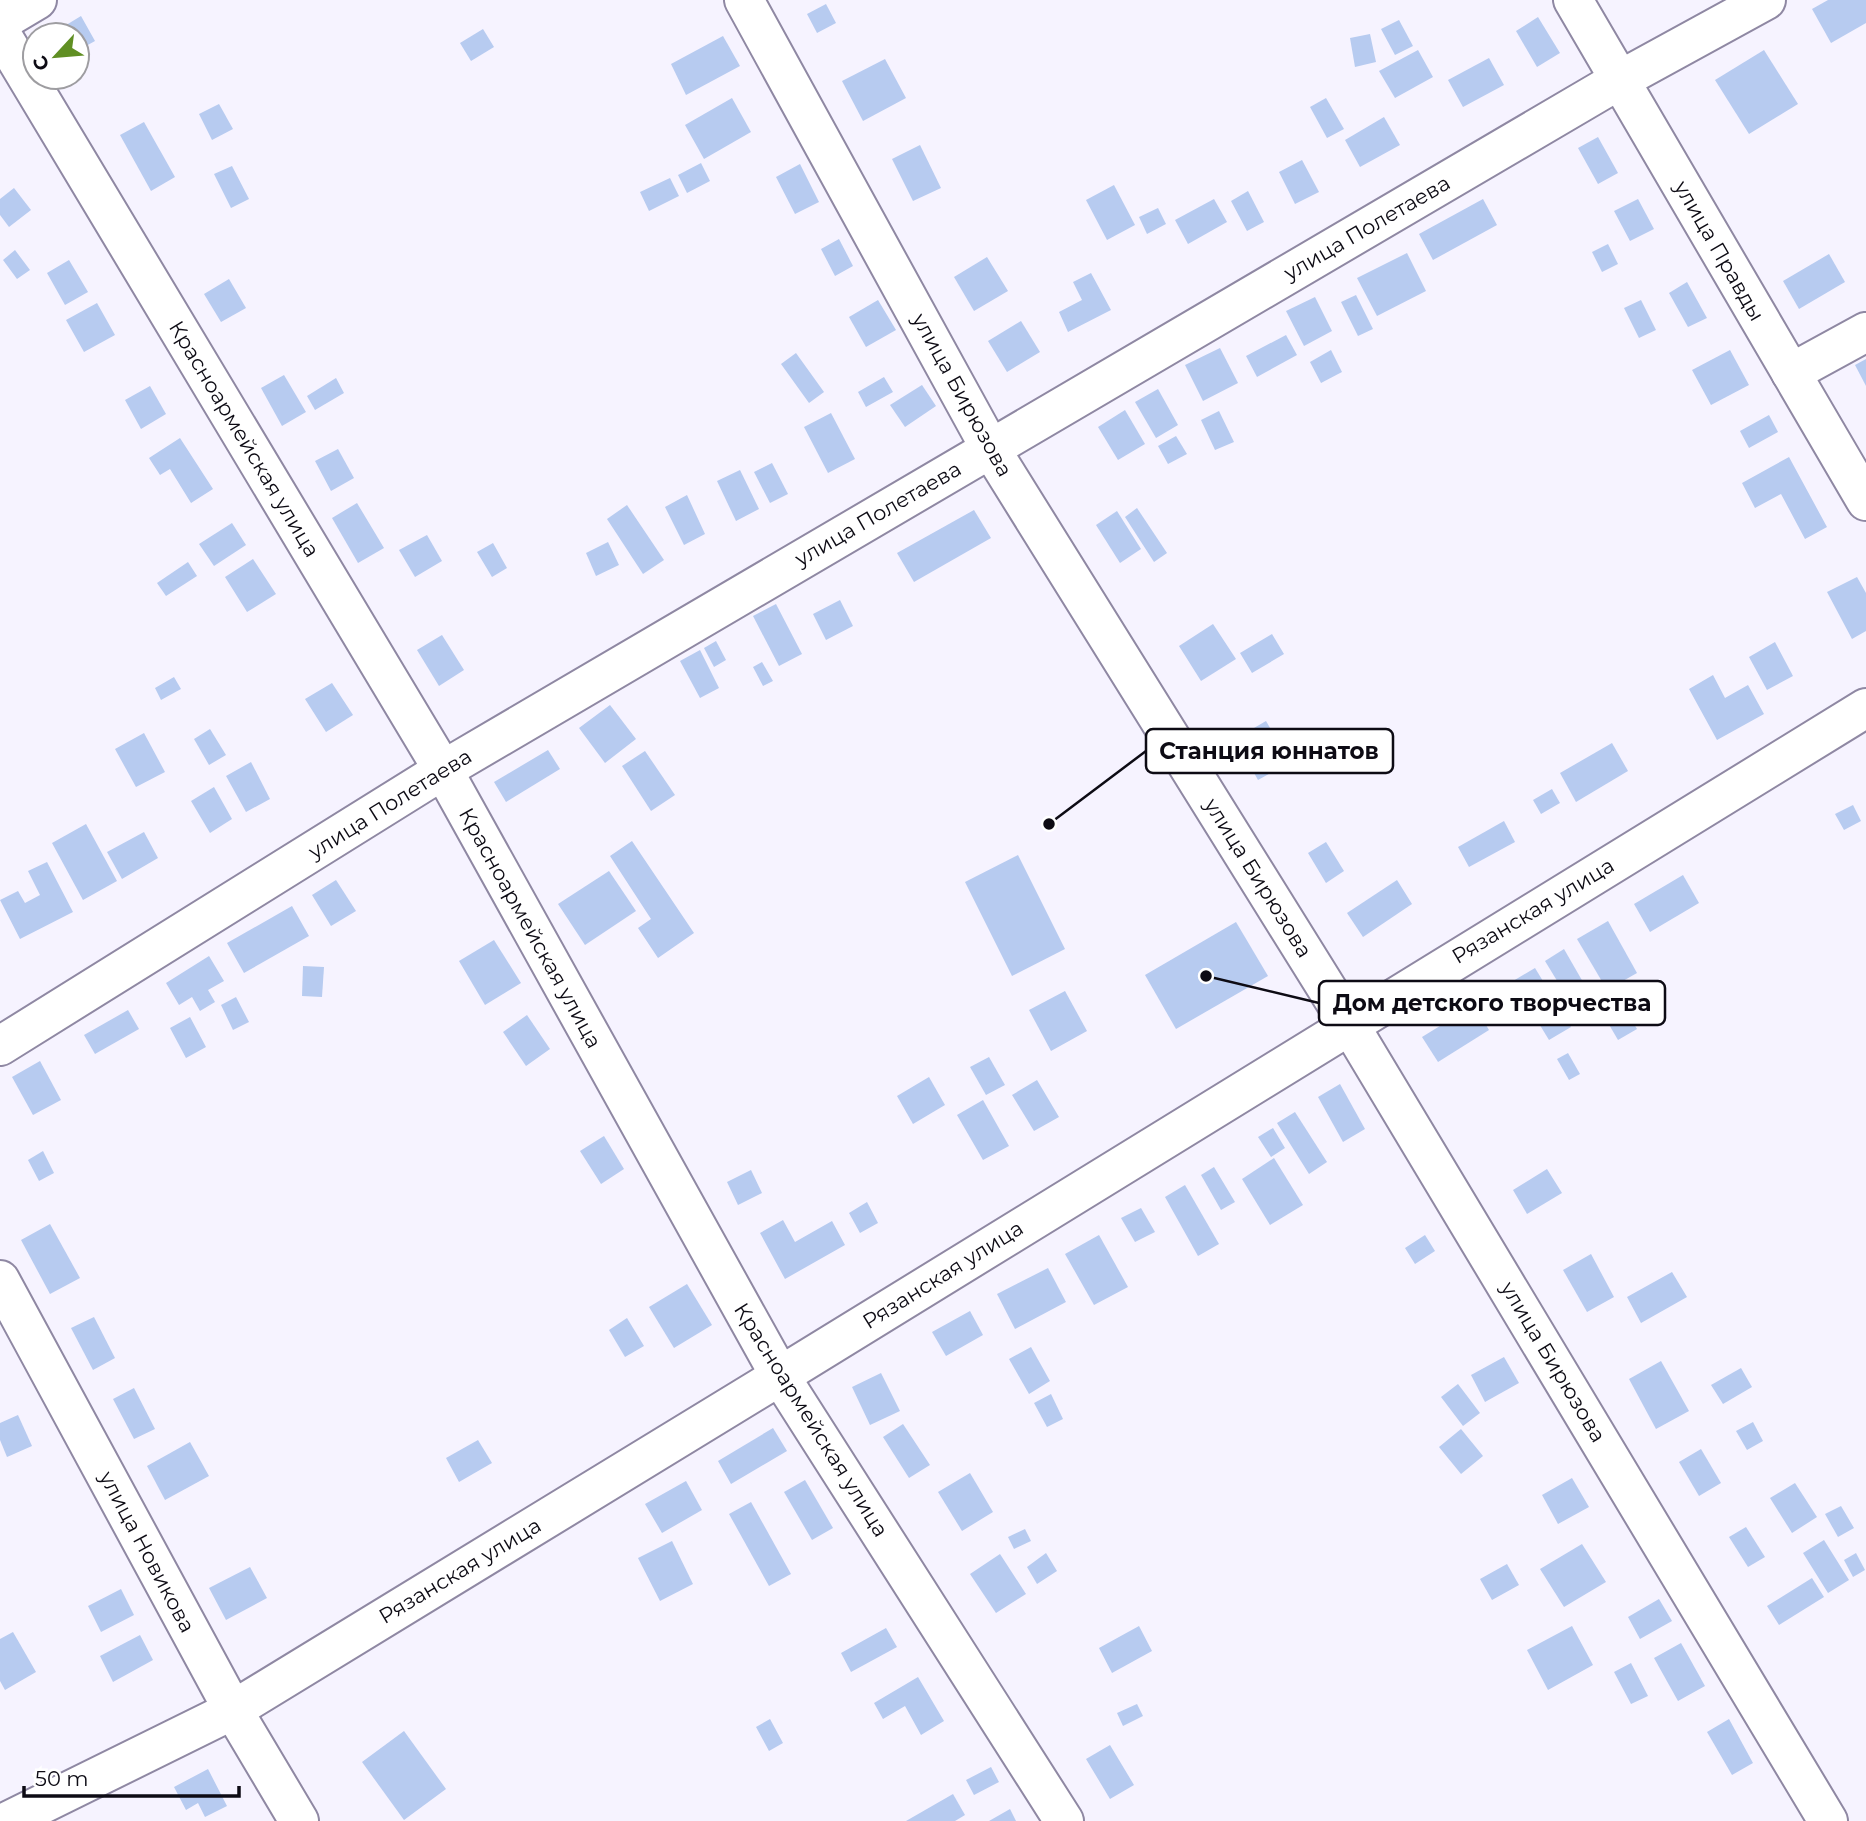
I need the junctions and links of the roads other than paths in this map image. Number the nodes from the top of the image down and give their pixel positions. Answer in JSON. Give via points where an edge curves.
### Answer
{"nodes":[{"id":1,"x":37,"y":0,"type":"edge"},
{"id":2,"x":744,"y":0,"type":"edge"},
{"id":3,"x":1573,"y":0,"type":"edge"},
{"id":4,"x":1766,"y":0,"type":"edge"},
{"id":5,"x":0,"y":22,"type":"edge"},
{"id":6,"x":0,"y":32,"type":"edge"},
{"id":7,"x":1619,"y":81,"type":"junction"},
{"id":8,"x":1866,"y":331,"type":"edge"},
{"id":9,"x":1791,"y":373,"type":"junction"},
{"id":10,"x":990,"y":448,"type":"junction"},
{"id":11,"x":1866,"y":501,"type":"edge"},
{"id":12,"x":1866,"y":708,"type":"edge"},
{"id":13,"x":443,"y":770,"type":"junction"},
{"id":14,"x":1349,"y":1024,"type":"junction"},
{"id":15,"x":0,"y":1046,"type":"edge"},
{"id":16,"x":0,"y":1280,"type":"edge"},
{"id":17,"x":780,"y":1376,"type":"junction"},
{"id":18,"x":233,"y":1710,"type":"junction"},
{"id":19,"x":8,"y":1821,"type":"edge"},
{"id":20,"x":299,"y":1821,"type":"edge"},
{"id":21,"x":1064,"y":1821,"type":"edge"},
{"id":22,"x":1828,"y":1821,"type":"edge"}],
"edges":[{"from":1,"to":5,"type":"street"},
{"from":2,"to":10,"type":"street","name":"улица Бирюзова"},
{"from":3,"to":7,"type":"street","name":"улица Правды"},
{"from":4,"to":7,"type":"street","name":"улица Полетаева"},
{"from":6,"to":13,"type":"street","name":"Красноармейская улица"},
{"from":7,"to":9,"type":"street","name":"улица Правды"},
{"from":7,"to":10,"type":"street","name":"улица Полетаева"},
{"from":8,"to":9,"type":"street"},
{"from":9,"to":11,"type":"street","name":"улица Правды"},
{"from":10,"to":13,"type":"street","name":"улица Полетаева"},
{"from":10,"to":14,"type":"street","name":"улица Бирюзова"},
{"from":12,"to":14,"type":"street","name":"Рязанская улица"},
{"from":13,"to":15,"type":"street","name":"улица Полетаева"},
{"from":13,"to":17,"type":"street","name":"Красноармейская улица"},
{"from":14,"to":17,"type":"street","name":"Рязанская улица"},
{"from":14,"to":22,"type":"street","name":"улица Бирюзова"},
{"from":16,"to":18,"type":"street","name":"улица Новикова"},
{"from":17,"to":18,"type":"street","name":"Рязанская улица"},
{"from":17,"to":21,"type":"street","name":"Красноармейская улица"},
{"from":18,"to":19,"type":"street","name":"Рязанская улица"},
{"from":18,"to":20,"type":"street","name":"улица Новикова"}]}
